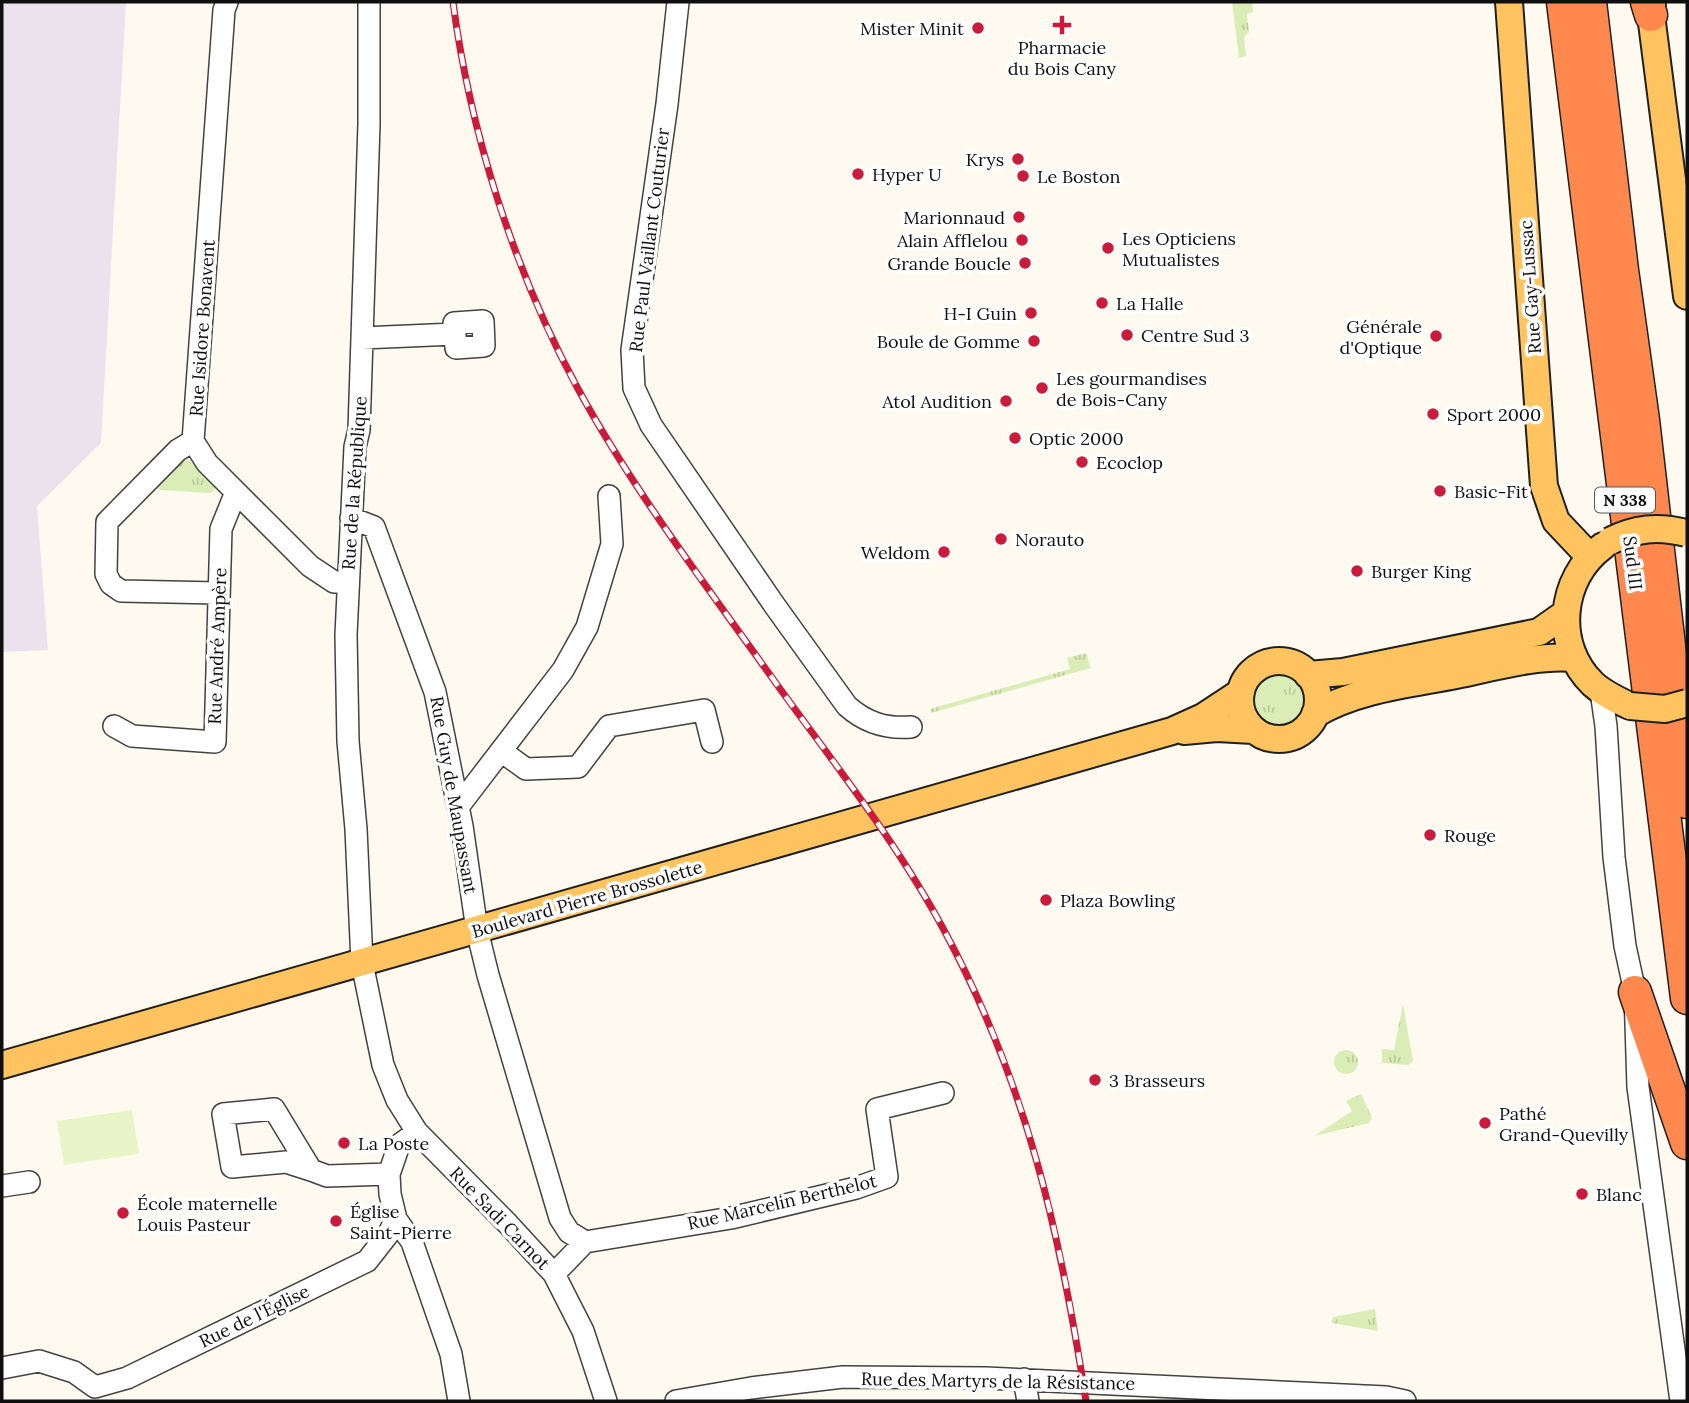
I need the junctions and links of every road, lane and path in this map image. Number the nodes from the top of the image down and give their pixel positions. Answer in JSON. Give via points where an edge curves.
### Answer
{"nodes":[{"id":1,"x":227,"y":2,"type":"edge"},
{"id":2,"x":369,"y":2,"type":"edge"},
{"id":3,"x":678,"y":2,"type":"edge"},
{"id":4,"x":1509,"y":2,"type":"edge"},
{"id":5,"x":1570,"y":3,"type":"edge"},
{"id":6,"x":1650,"y":6,"type":"edge"},
{"id":7,"x":1687,"y":296,"type":"edge"},
{"id":8,"x":455,"y":334,"type":"dead end"},
{"id":9,"x":362,"y":338,"type":"junction"},
{"id":10,"x":193,"y":441,"type":"junction"},
{"id":11,"x":236,"y":492,"type":"junction"},
{"id":12,"x":609,"y":496,"type":"dead end"},
{"id":13,"x":351,"y":518,"type":"junction"},
{"id":14,"x":1687,"y":533,"type":"edge"},
{"id":15,"x":1600,"y":549,"type":"junction"},
{"id":16,"x":348,"y":582,"type":"junction"},
{"id":17,"x":218,"y":593,"type":"junction"},
{"id":18,"x":1566,"y":613,"type":"junction"},
{"id":19,"x":1574,"y":658,"type":"junction"},
{"id":20,"x":1308,"y":675,"type":"junction"},
{"id":21,"x":1601,"y":691,"type":"junction"},
{"id":22,"x":1241,"y":692,"type":"junction"},
{"id":23,"x":1687,"y":703,"type":"edge"},
{"id":24,"x":1315,"y":713,"type":"junction"},
{"id":25,"x":114,"y":726,"type":"dead end"},
{"id":26,"x":911,"y":727,"type":"dead end"},
{"id":27,"x":1253,"y":730,"type":"junction"},
{"id":28,"x":1171,"y":731,"type":"junction"},
{"id":29,"x":712,"y":742,"type":"dead end"},
{"id":30,"x":501,"y":751,"type":"junction"},
{"id":31,"x":1685,"y":771,"type":"edge"},
{"id":32,"x":1687,"y":802,"type":"edge"},
{"id":33,"x":458,"y":807,"type":"junction"},
{"id":34,"x":477,"y":930,"type":"junction"},
{"id":35,"x":362,"y":963,"type":"junction"},
{"id":36,"x":1635,"y":992,"type":"junction"},
{"id":37,"x":1687,"y":998,"type":"edge"},
{"id":38,"x":2,"y":1065,"type":"edge"},
{"id":39,"x":943,"y":1093,"type":"dead end"},
{"id":40,"x":417,"y":1132,"type":"junction"},
{"id":41,"x":1687,"y":1143,"type":"edge"},
{"id":42,"x":311,"y":1170,"type":"dead end"},
{"id":43,"x":389,"y":1174,"type":"junction"},
{"id":44,"x":29,"y":1182,"type":"dead end"},
{"id":45,"x":2,"y":1186,"type":"edge"},
{"id":46,"x":396,"y":1219,"type":"junction"},
{"id":47,"x":586,"y":1242,"type":"junction"},
{"id":48,"x":554,"y":1274,"type":"junction"},
{"id":49,"x":2,"y":1368,"type":"edge"},
{"id":50,"x":1024,"y":1379,"type":"junction"},
{"id":51,"x":103,"y":1394,"type":"edge"},
{"id":52,"x":458,"y":1401,"type":"edge"},
{"id":53,"x":606,"y":1401,"type":"edge"},
{"id":54,"x":676,"y":1401,"type":"edge"},
{"id":55,"x":1028,"y":1401,"type":"edge"},
{"id":56,"x":1405,"y":1401,"type":"edge"},
{"id":57,"x":1681,"y":1401,"type":"edge"}],
"edges":[{"from":1,"to":10,"type":"street","name":"Rue Isidore Bonavent"},
{"from":2,"to":9,"type":"street","name":"Rue de la République"},
{"from":3,"to":26,"type":"street","name":"Rue Paul Vaillant Couturier","via":[[632,350],[634,388],[651,425],[847,706],[881,726]]},
{"from":4,"to":15,"type":"main road","name":"Rue Gay-Lussac","via":[[1544,486],[1556,521]]},
{"from":5,"to":31,"type":"highway","name":"Sud III","number":"N 338","via":[[1620,256]]},
{"from":5,"to":37,"type":"highway","name":"Sud III","number":"N 338"},
{"from":6,"to":7,"type":"main road"},
{"from":8,"to":9,"type":"street"},
{"from":9,"to":13,"type":"street","name":"Rue de la République"},
{"from":10,"to":11,"type":"street","name":"Rue Isidore Bonavent"},
{"from":10,"to":17,"type":"street","via":[[178,450],[107,522],[106,574],[121,591]]},
{"from":11,"to":16,"type":"street","name":"Rue Isidore Bonavent","via":[[310,566],[334,582]]},
{"from":11,"to":17,"type":"street","name":"Rue André Ampère","via":[[221,529]]},
{"from":12,"to":30,"type":"street","via":[[612,544],[587,627],[563,670]]},
{"from":13,"to":16,"type":"street","name":"Rue de la République"},
{"from":13,"to":33,"type":"street","name":"Rue Guy de Maupassant","via":[[374,527],[436,692]]},
{"from":14,"to":15,"type":"main road","bridge":true,"via":[[1655,528],[1624,534]]},
{"from":15,"to":18,"type":"main road","via":[[1573,584]]},
{"from":16,"to":35,"type":"street","name":"Rue de la République","via":[[348,741]]},
{"from":17,"to":25,"type":"street","name":"Rue André Ampère","via":[[215,742],[132,736]]},
{"from":18,"to":19,"type":"main road"},
{"from":18,"to":20,"type":"main road","via":[[1539,632],[1343,673]]},
{"from":19,"to":21,"type":"main road"},
{"from":19,"to":24,"type":"main road","via":[[1545,657],[1371,692]]},
{"from":20,"to":22,"type":"main road","via":[[1286,662],[1268,663],[1252,672]]},
{"from":20,"to":24,"type":"main road","via":[[1316,690]]},
{"from":21,"to":23,"type":"main road","bridge":true,"via":[[1630,706],[1655,709]]},
{"from":21,"to":36,"type":"street","via":[[1614,857]]},
{"from":22,"to":27,"type":"main road","via":[[1242,713]]},
{"from":22,"to":28,"type":"main road","name":"Boulevard Pierre Brossolette"},
{"from":24,"to":27,"type":"main road","via":[[1302,731],[1288,738],[1273,739]]},
{"from":27,"to":28,"type":"main road","name":"Boulevard Pierre Brossolette"},
{"from":28,"to":34,"type":"main road","name":"Boulevard Pierre Brossolette"},
{"from":29,"to":30,"type":"street","via":[[704,710],[609,726],[578,767],[526,769]]},
{"from":30,"to":33,"type":"street"},
{"from":31,"to":32,"type":"highway","name":"Sud III","number":"N 338"},
{"from":33,"to":34,"type":"street","name":"Rue Guy de Maupassant"},
{"from":34,"to":35,"type":"main road","name":"Boulevard Pierre Brossolette"},
{"from":34,"to":47,"type":"street","name":"Rue Guy de Maupassant","via":[[560,1218],[569,1232]]},
{"from":35,"to":38,"type":"main road","name":"Boulevard Pierre Brossolette"},
{"from":35,"to":40,"type":"street","name":"Rue Sadi Carnot","via":[[383,1065]]},
{"from":36,"to":41,"type":"highway"},
{"from":36,"to":57,"type":"street","via":[[1638,1087]]},
{"from":39,"to":47,"type":"street","name":"Rue Marcelin Berthelot","via":[[877,1109],[887,1177],[731,1218]]},
{"from":40,"to":43,"type":"street","via":[[399,1145]]},
{"from":40,"to":48,"type":"street","name":"Rue Sadi Carnot"},
{"from":42,"to":43,"type":"street","via":[[327,1176]]},
{"from":43,"to":46,"type":"street"},
{"from":44,"to":45,"type":"street"},
{"from":46,"to":51,"type":"street","name":"Rue de l'Église","via":[[367,1261]]},
{"from":46,"to":52,"type":"street","via":[[412,1242],[451,1354]]},
{"from":47,"to":48,"type":"street"},
{"from":48,"to":53,"type":"street","name":"Rue Sadi Carnot","via":[[583,1331]]},
{"from":49,"to":51,"type":"street","name":"Rue de l'Église","via":[[39,1361],[74,1372]]},
{"from":50,"to":54,"type":"street","name":"Rue des Martyrs de la Résistance","via":[[843,1377]]},
{"from":50,"to":55,"type":"street"},
{"from":50,"to":56,"type":"street","name":"Rue des Martyrs de la Résistance"}]}
